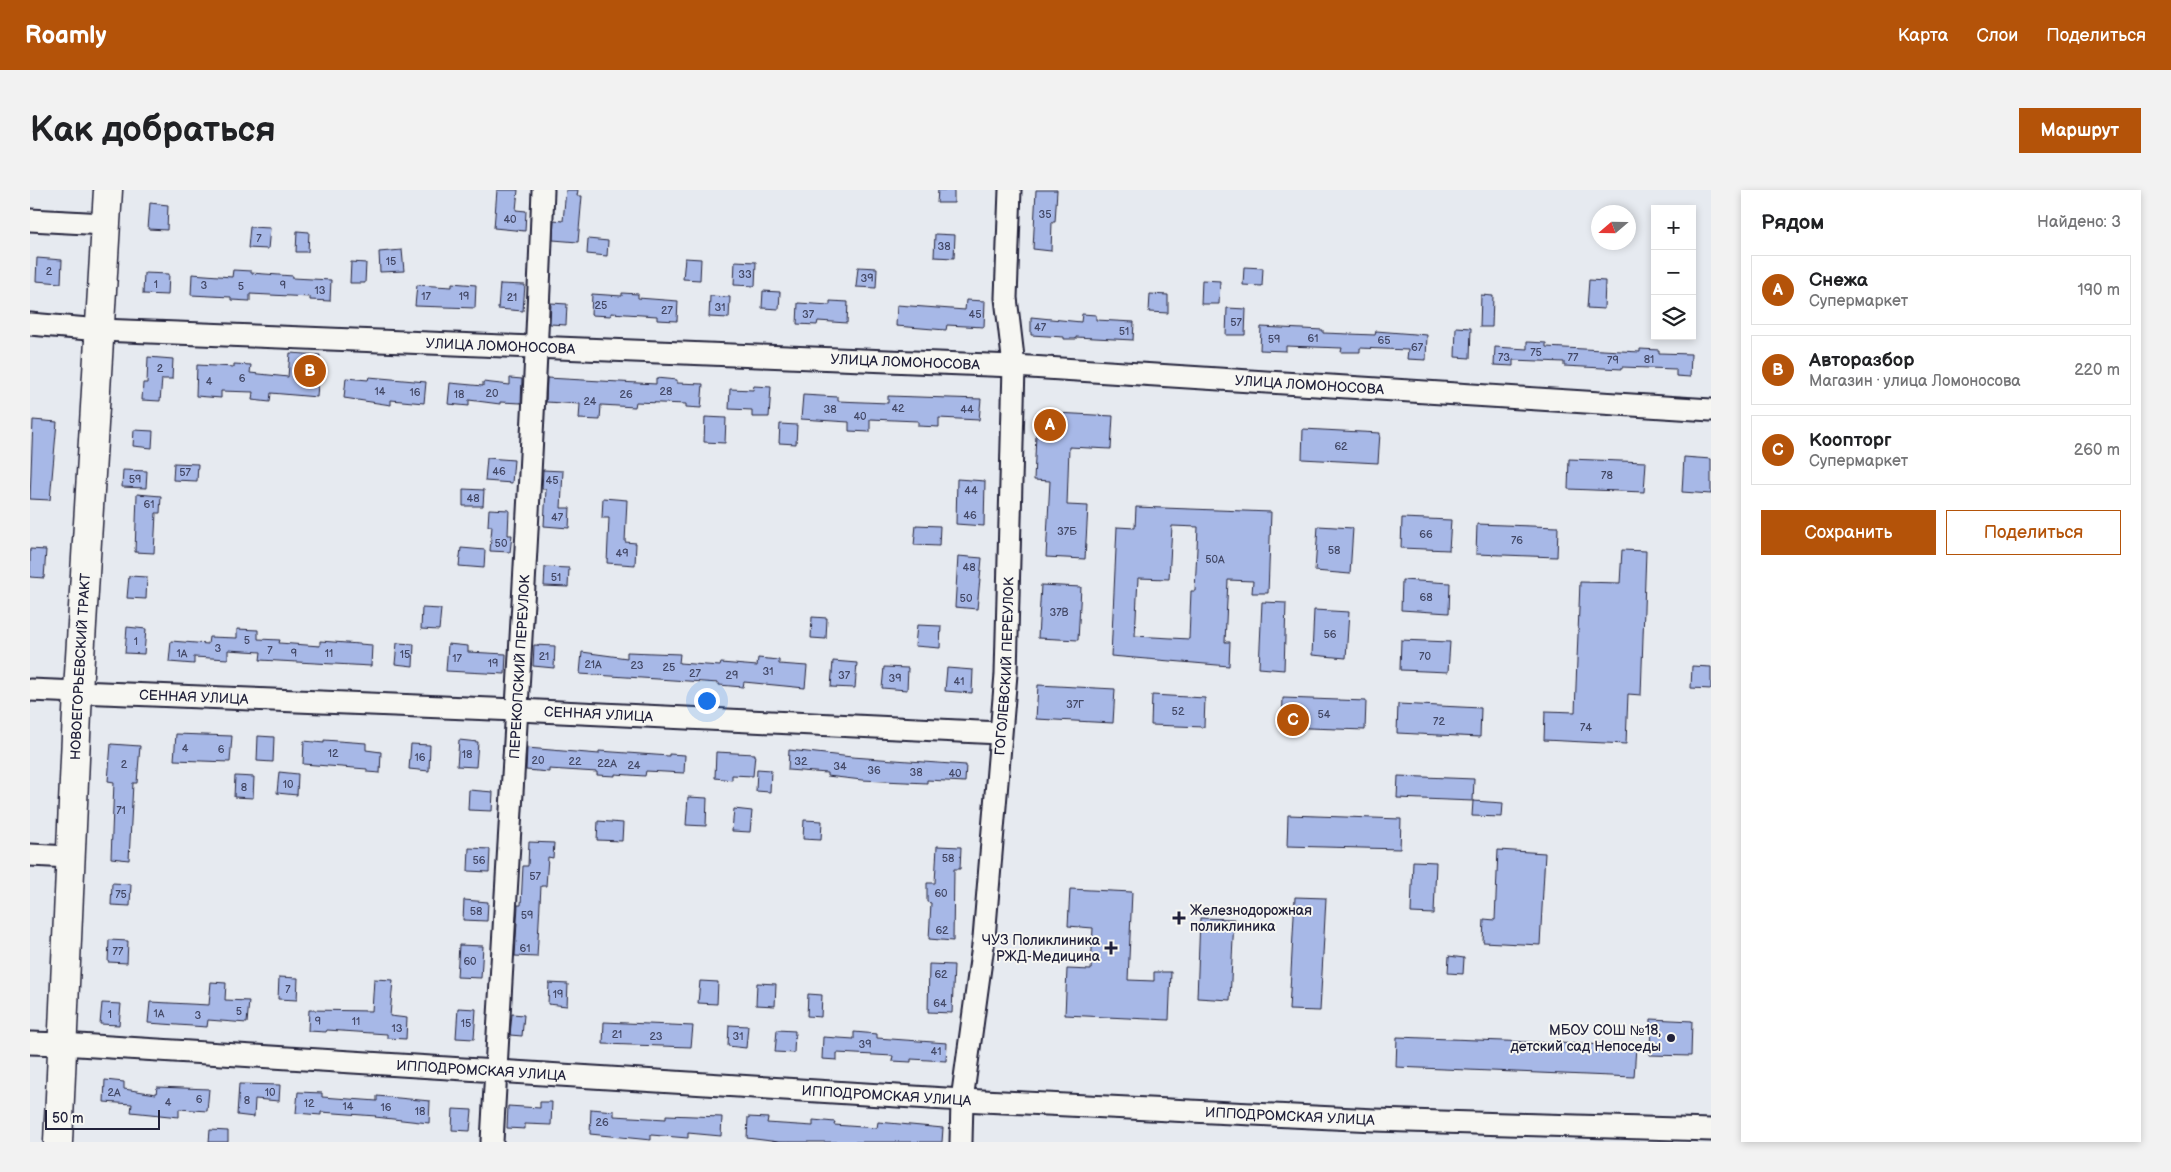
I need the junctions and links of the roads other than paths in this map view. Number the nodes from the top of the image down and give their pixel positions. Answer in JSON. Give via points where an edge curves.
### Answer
{"nodes":[{"id":1,"x":108,"y":190,"type":"edge"},
{"id":2,"x":543,"y":190,"type":"edge"},
{"id":3,"x":1010,"y":190,"type":"edge"},
{"id":4,"x":30,"y":220,"type":"edge"},
{"id":5,"x":106,"y":224,"type":"junction"},
{"id":6,"x":30,"y":324,"type":"edge"},
{"id":7,"x":100,"y":330,"type":"junction"},
{"id":8,"x":538,"y":348,"type":"junction"},
{"id":9,"x":1014,"y":366,"type":"junction"},
{"id":10,"x":1711,"y":410,"type":"edge"},
{"id":11,"x":30,"y":690,"type":"edge"},
{"id":12,"x":78,"y":691,"type":"junction"},
{"id":13,"x":518,"y":710,"type":"junction"},
{"id":14,"x":1000,"y":733,"type":"junction"},
{"id":15,"x":30,"y":855,"type":"edge"},
{"id":16,"x":70,"y":856,"type":"junction"},
{"id":17,"x":30,"y":1043,"type":"edge"},
{"id":18,"x":62,"y":1044,"type":"junction"},
{"id":19,"x":496,"y":1071,"type":"junction"},
{"id":20,"x":962,"y":1100,"type":"junction"},
{"id":21,"x":1711,"y":1130,"type":"edge"},
{"id":22,"x":58,"y":1142,"type":"edge"},
{"id":23,"x":492,"y":1142,"type":"edge"},
{"id":24,"x":961,"y":1142,"type":"edge"}],
"edges":[{"from":1,"to":5,"type":"main road","name":"НОВОЕГОРЬЕВСКИЙ ТРАКТ"},
{"from":2,"to":8,"type":"street","name":"ПЕРЕКОПСКИЙ ПЕРЕУЛОК"},
{"from":3,"to":9,"type":"street","name":"ГОГОЛЕВСКИЙ ПЕРЕУЛОК","via":[[1006,298]]},
{"from":4,"to":5,"type":"street"},
{"from":5,"to":7,"type":"main road","name":"НОВОЕГОРЬЕВСКИЙ ТРАКТ"},
{"from":6,"to":7,"type":"street","name":"УЛИЦА ЛОМОНОСОВА"},
{"from":7,"to":8,"type":"street","name":"УЛИЦА ЛОМОНОСОВА"},
{"from":7,"to":12,"type":"main road","name":"НОВОЕГОРЬЕВСКИЙ ТРАКТ"},
{"from":8,"to":9,"type":"street","name":"УЛИЦА ЛОМОНОСОВА"},
{"from":8,"to":13,"type":"street","name":"ПЕРЕКОПСКИЙ ПЕРЕУЛОК"},
{"from":9,"to":10,"type":"street","name":"УЛИЦА ЛОМОНОСОВА"},
{"from":9,"to":14,"type":"street","name":"ГОГОЛЕВСКИЙ ПЕРЕУЛОК","via":[[1006,674]]},
{"from":11,"to":12,"type":"street","name":"СЕННАЯ УЛИЦА"},
{"from":12,"to":13,"type":"street","name":"СЕННАЯ УЛИЦА"},
{"from":12,"to":16,"type":"main road","name":"НОВОЕГОРЬЕВСКИЙ ТРАКТ"},
{"from":13,"to":14,"type":"street","name":"СЕННАЯ УЛИЦА"},
{"from":13,"to":19,"type":"street","name":"ПЕРЕКОПСКИЙ ПЕРЕУЛОК"},
{"from":14,"to":20,"type":"street","name":"ГОГОЛЕВСКИЙ ПЕРЕУЛОК","via":[[984,938]]},
{"from":15,"to":16,"type":"street"},
{"from":16,"to":18,"type":"main road","name":"НОВОЕГОРЬЕВСКИЙ ТРАКТ"},
{"from":17,"to":18,"type":"street","name":"ИППОДРОМСКАЯ УЛИЦА"},
{"from":18,"to":19,"type":"street","name":"ИППОДРОМСКАЯ УЛИЦА"},
{"from":18,"to":22,"type":"main road","name":"НОВОЕГОРЬЕВСКИЙ ТРАКТ"},
{"from":19,"to":20,"type":"street","name":"ИППОДРОМСКАЯ УЛИЦА"},
{"from":19,"to":23,"type":"street","name":"ПЕРЕКОПСКИЙ ПЕРЕУЛОК"},
{"from":20,"to":21,"type":"street","name":"ИППОДРОМСКАЯ УЛИЦА","via":[[1375,1120]]},
{"from":20,"to":24,"type":"street","name":"ГОГОЛЕВСКИЙ ПЕРЕУЛОК"}]}
